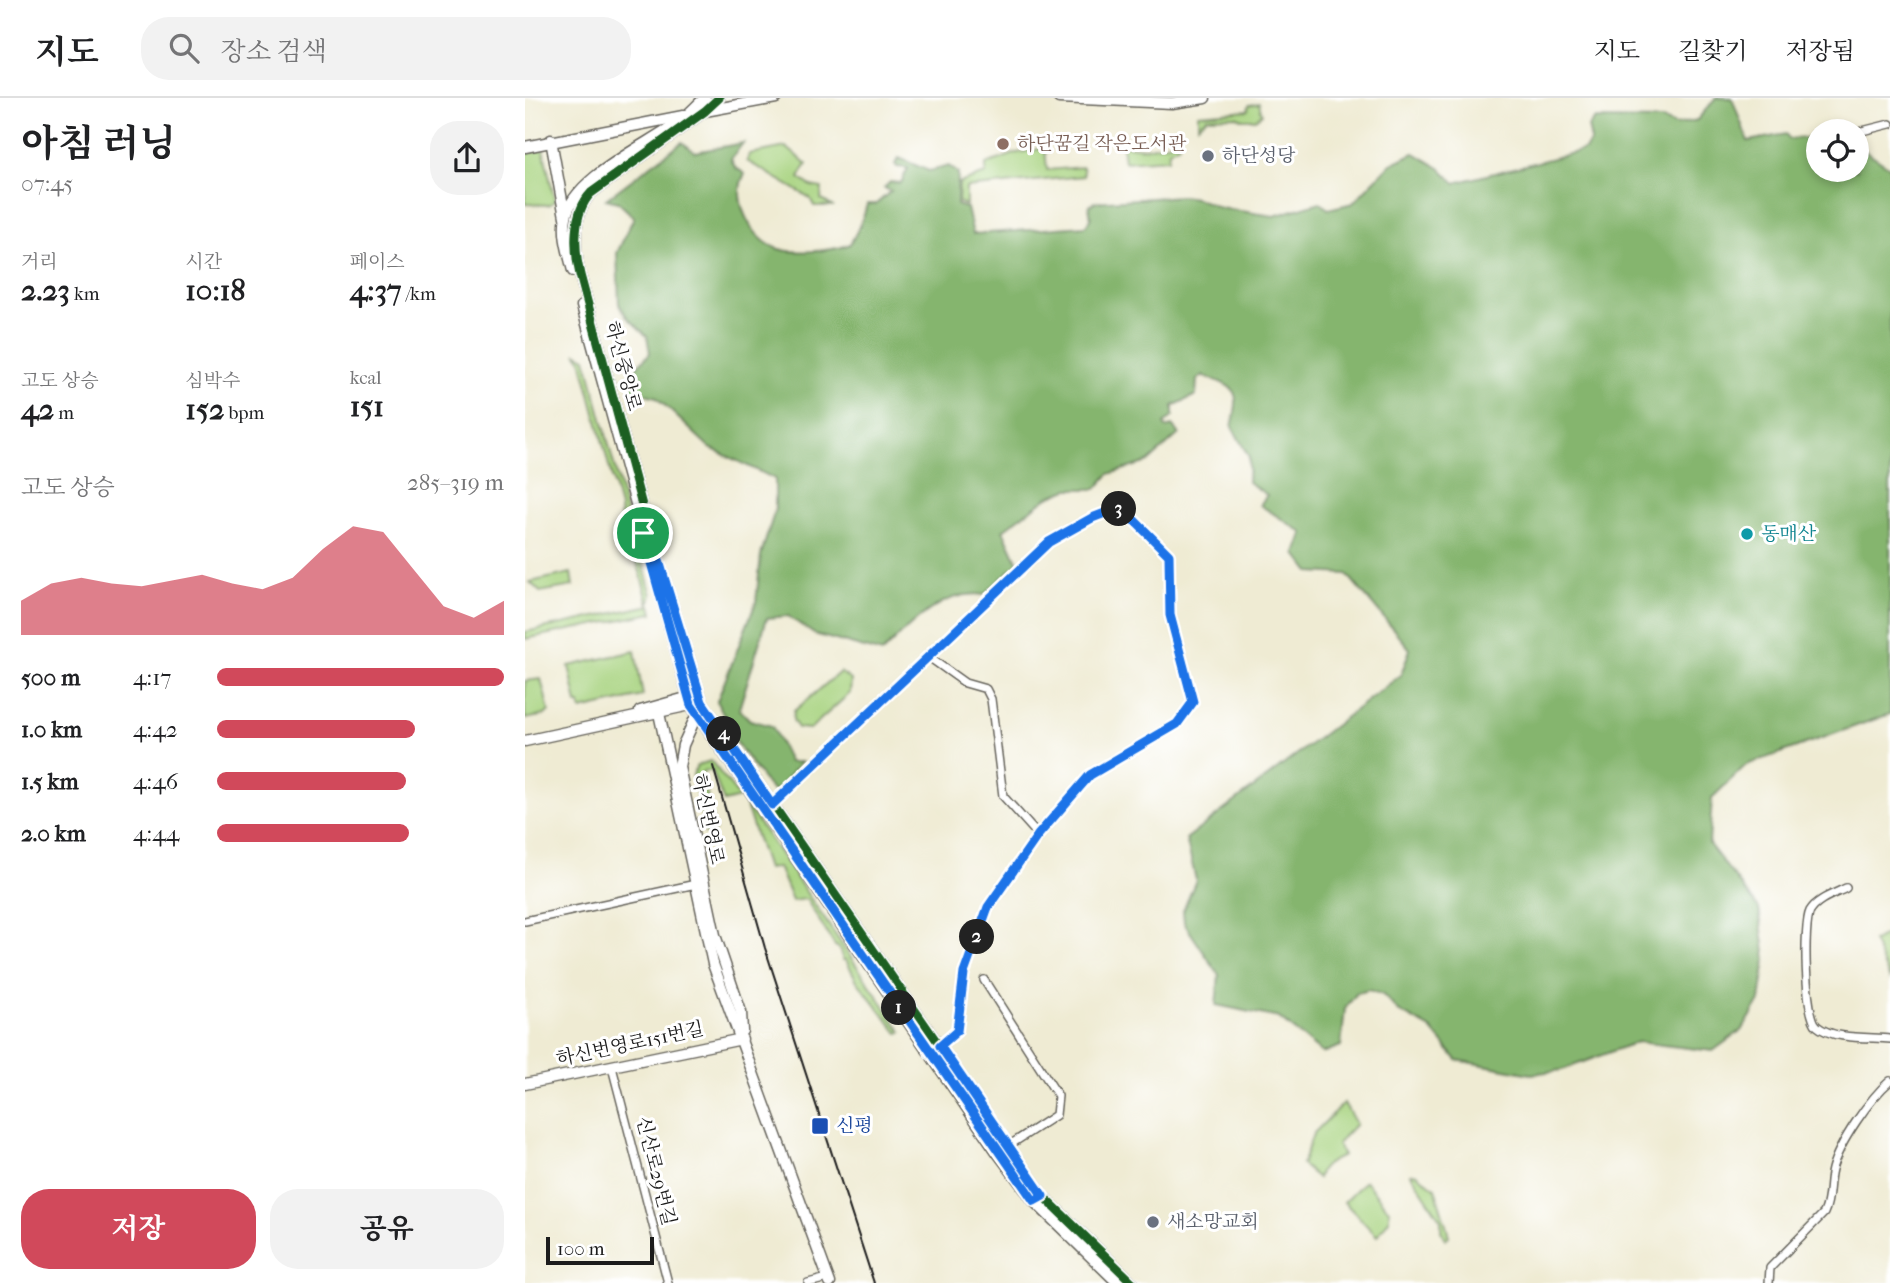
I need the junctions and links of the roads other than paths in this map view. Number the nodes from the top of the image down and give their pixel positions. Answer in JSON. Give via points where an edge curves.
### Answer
{"nodes":[{"id":1,"x":705,"y":98,"type":"edge"},
{"id":2,"x":719,"y":98,"type":"edge"},
{"id":3,"x":776,"y":98,"type":"edge"},
{"id":4,"x":1059,"y":98,"type":"edge"},
{"id":5,"x":1205,"y":98,"type":"edge"},
{"id":6,"x":705,"y":111,"type":"junction"},
{"id":7,"x":687,"y":115,"type":"junction"},
{"id":8,"x":636,"y":124,"type":"junction"},
{"id":9,"x":1890,"y":124,"type":"edge"},
{"id":10,"x":1869,"y":129,"type":"edge"},
{"id":11,"x":551,"y":140,"type":"junction"},
{"id":12,"x":525,"y":147,"type":"edge"},
{"id":13,"x":639,"y":149,"type":"junction"},
{"id":14,"x":565,"y":218,"type":"junction"},
{"id":15,"x":591,"y":328,"type":"junction"},
{"id":16,"x":677,"y":637,"type":"junction"},
{"id":17,"x":930,"y":658,"type":"junction"},
{"id":18,"x":701,"y":698,"type":"junction"},
{"id":19,"x":690,"y":701,"type":"junction"},
{"id":20,"x":659,"y":713,"type":"junction"},
{"id":21,"x":697,"y":715,"type":"junction"},
{"id":22,"x":525,"y":735,"type":"edge"},
{"id":23,"x":525,"y":741,"type":"edge"},
{"id":24,"x":671,"y":764,"type":"junction"},
{"id":25,"x":768,"y":808,"type":"junction"},
{"id":26,"x":1038,"y":835,"type":"junction"},
{"id":27,"x":700,"y":883,"type":"junction"},
{"id":28,"x":1846,"y":888,"type":"dead end"},
{"id":29,"x":525,"y":921,"type":"edge"},
{"id":30,"x":984,"y":981,"type":"dead end"},
{"id":31,"x":742,"y":1039,"type":"junction"},
{"id":32,"x":1890,"y":1039,"type":"edge"},
{"id":33,"x":940,"y":1046,"type":"junction"},
{"id":34,"x":930,"y":1054,"type":"junction"},
{"id":35,"x":612,"y":1067,"type":"junction"},
{"id":36,"x":1890,"y":1081,"type":"edge"},
{"id":37,"x":525,"y":1084,"type":"edge"},
{"id":38,"x":1010,"y":1145,"type":"junction"},
{"id":39,"x":998,"y":1153,"type":"junction"},
{"id":40,"x":1039,"y":1199,"type":"junction"},
{"id":41,"x":829,"y":1280,"type":"edge"},
{"id":42,"x":668,"y":1283,"type":"edge"},
{"id":43,"x":808,"y":1283,"type":"edge"},
{"id":44,"x":1118,"y":1283,"type":"edge"},
{"id":45,"x":1132,"y":1283,"type":"edge"},
{"id":46,"x":1769,"y":1283,"type":"edge"}],
"edges":[{"from":1,"to":7,"type":"street"},
{"from":2,"to":6,"type":"street","name":"하신중앙로"},
{"from":3,"to":6,"type":"street"},
{"from":4,"to":5,"type":"street","via":[[1172,103]]},
{"from":6,"to":7,"type":"street"},
{"from":6,"to":15,"type":"street","name":"하신중앙로","via":[[587,197],[577,223],[576,254]]},
{"from":7,"to":8,"type":"street"},
{"from":7,"to":13,"type":"street"},
{"from":8,"to":11,"type":"street"},
{"from":8,"to":13,"type":"street","via":[[643,138]]},
{"from":9,"to":10,"type":"street"},
{"from":11,"to":12,"type":"street"},
{"from":11,"to":14,"type":"street","name":"하신중앙로"},
{"from":13,"to":14,"type":"street","via":[[583,188]]},
{"from":14,"to":15,"type":"street","name":"하신중앙로","via":[[567,248]]},
{"from":15,"to":16,"type":"street","name":"하신중앙로"},
{"from":16,"to":18,"type":"street","name":"하신중앙로"},
{"from":16,"to":19,"type":"street","name":"하신중앙로"},
{"from":17,"to":25,"type":"street"},
{"from":17,"to":26,"type":"street","via":[[965,682],[986,689],[1003,796]]},
{"from":17,"to":26,"type":"street","via":[[1049,542],[1092,518],[1118,508],[1169,555],[1170,615],[1193,702],[1177,724],[1090,775]]},
{"from":18,"to":19,"type":"street"},
{"from":18,"to":21,"type":"street","name":"하신번영로"},
{"from":18,"to":25,"type":"street","name":"하신중앙로"},
{"from":19,"to":20,"type":"street"},
{"from":19,"to":21,"type":"street","name":"하신중앙로"},
{"from":19,"to":22,"type":"street"},
{"from":19,"to":24,"type":"street","via":[[689,719]]},
{"from":20,"to":23,"type":"street"},
{"from":20,"to":24,"type":"street","name":"하신번영로"},
{"from":21,"to":25,"type":"street","name":"하신중앙로"},
{"from":21,"to":27,"type":"street","name":"하신번영로","via":[[683,745],[680,767]]},
{"from":24,"to":27,"type":"street","name":"하신번영로"},
{"from":25,"to":33,"type":"street"},
{"from":25,"to":34,"type":"street","name":"하신중앙로"},
{"from":26,"to":33,"type":"street","via":[[988,907],[964,973],[957,1031]]},
{"from":27,"to":29,"type":"street"},
{"from":27,"to":31,"type":"street","name":"하신번영로","via":[[713,964]]},
{"from":28,"to":32,"type":"street","via":[[1818,902],[1807,919],[1808,1010],[1817,1027],[1827,1032]]},
{"from":30,"to":38,"type":"street","via":[[1058,1096],[1056,1115]]},
{"from":31,"to":35,"type":"street","name":"하신번영로151번길"},
{"from":31,"to":41,"type":"street","name":"하신번영로"},
{"from":33,"to":34,"type":"street"},
{"from":33,"to":38,"type":"street"},
{"from":34,"to":39,"type":"street","name":"하신중앙로"},
{"from":35,"to":37,"type":"street","name":"하신번영로151번길"},
{"from":35,"to":42,"type":"street","name":"신산로29번길"},
{"from":36,"to":46,"type":"street","via":[[1873,1096],[1842,1148],[1832,1168],[1824,1213],[1770,1268]]},
{"from":38,"to":39,"type":"street"},
{"from":38,"to":40,"type":"street"},
{"from":39,"to":40,"type":"street","name":"하신중앙로"},
{"from":40,"to":44,"type":"street","name":"하신중앙로"},
{"from":40,"to":45,"type":"street"},
{"from":41,"to":43,"type":"street"}]}
